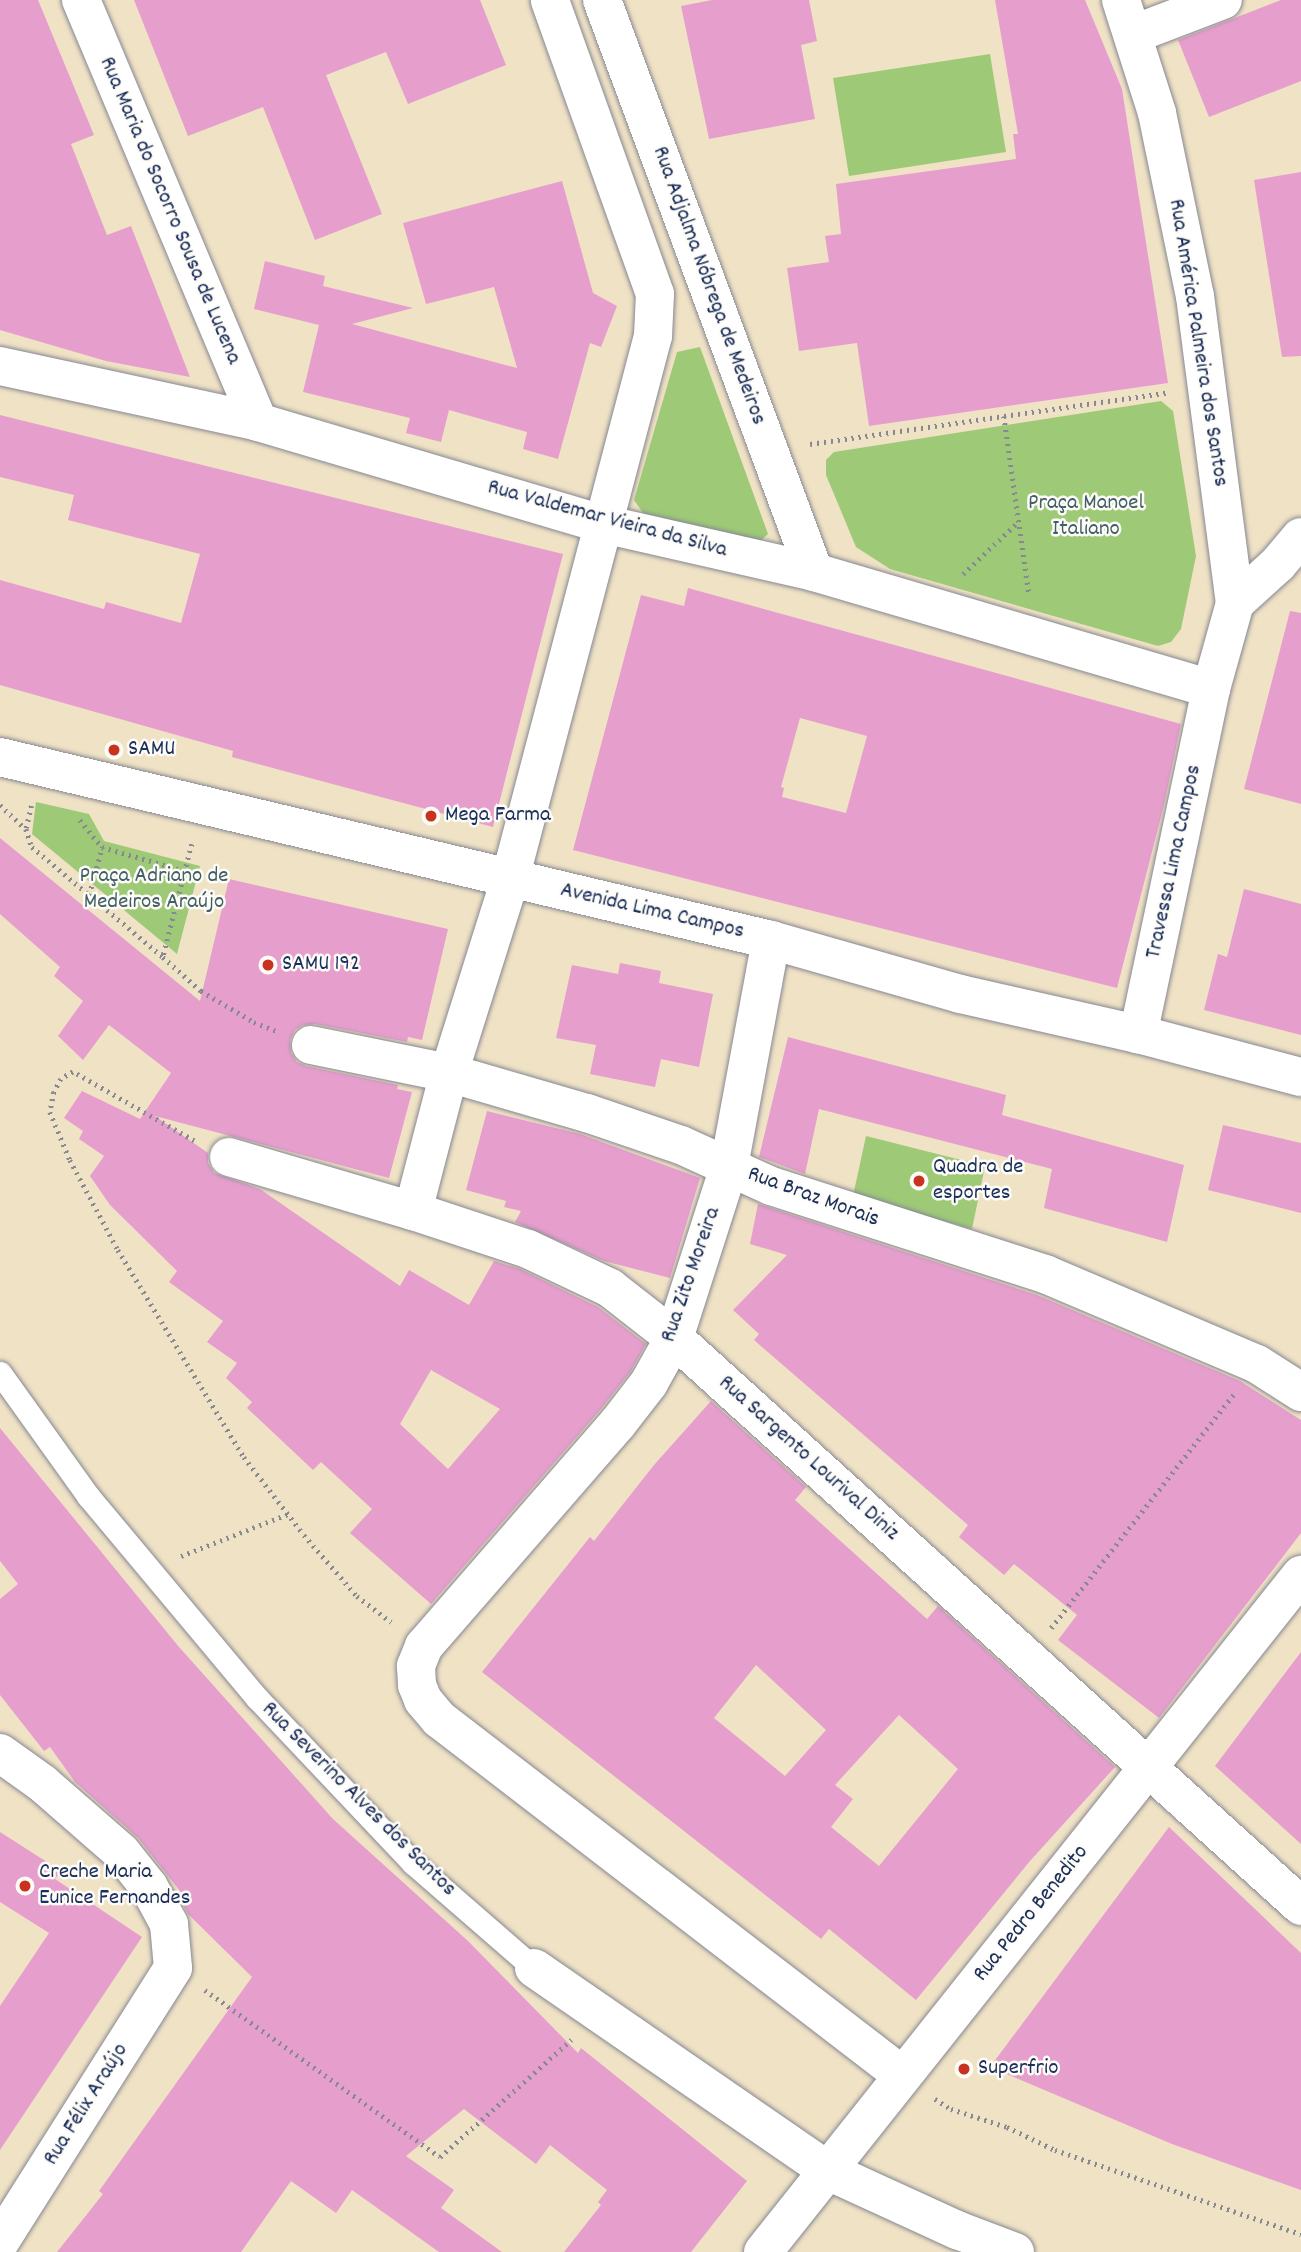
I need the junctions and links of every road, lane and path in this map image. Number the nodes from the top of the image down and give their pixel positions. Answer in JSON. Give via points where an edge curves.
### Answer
{"nodes":[{"id":1,"x":81,"y":0,"type":"edge"},
{"id":2,"x":551,"y":0,"type":"edge"},
{"id":3,"x":602,"y":0,"type":"edge"},
{"id":4,"x":1223,"y":0,"type":"edge"},
{"id":5,"x":1128,"y":17,"type":"edge"},
{"id":6,"x":0,"y":366,"type":"edge"},
{"id":7,"x":1208,"y":386,"type":"junction"},
{"id":8,"x":1004,"y":416,"type":"junction"},
{"id":9,"x":258,"y":422,"type":"junction"},
{"id":10,"x":768,"y":450,"type":"junction"},
{"id":11,"x":1019,"y":522,"type":"junction"},
{"id":12,"x":603,"y":524,"type":"junction"},
{"id":13,"x":1301,"y":537,"type":"edge"},
{"id":14,"x":814,"y":572,"type":"junction"},
{"id":15,"x":1235,"y":603,"type":"junction"},
{"id":16,"x":929,"y":606,"type":"junction"},
{"id":17,"x":1034,"y":637,"type":"junction"},
{"id":18,"x":1211,"y":689,"type":"junction"},
{"id":19,"x":0,"y":757,"type":"edge"},
{"id":20,"x":0,"y":805,"type":"edge"},
{"id":21,"x":202,"y":806,"type":"junction"},
{"id":22,"x":31,"y":808,"type":"dead end"},
{"id":23,"x":44,"y":811,"type":"dead end"},
{"id":24,"x":70,"y":818,"type":"dead end"},
{"id":25,"x":102,"y":847,"type":"junction"},
{"id":26,"x":185,"y":871,"type":"junction"},
{"id":27,"x":510,"y":879,"type":"junction"},
{"id":28,"x":89,"y":895,"type":"junction"},
{"id":29,"x":771,"y":940,"type":"junction"},
{"id":30,"x":163,"y":957,"type":"junction"},
{"id":31,"x":1138,"y":1034,"type":"junction"},
{"id":32,"x":311,"y":1045,"type":"joint"},
{"id":33,"x":449,"y":1073,"type":"junction"},
{"id":34,"x":1301,"y":1077,"type":"edge"},
{"id":35,"x":229,"y":1157,"type":"joint"},
{"id":36,"x":729,"y":1167,"type":"junction"},
{"id":37,"x":413,"y":1211,"type":"junction"},
{"id":38,"x":674,"y":1338,"type":"junction"},
{"id":39,"x":1257,"y":1364,"type":"junction"},
{"id":40,"x":0,"y":1373,"type":"edge"},
{"id":41,"x":1301,"y":1392,"type":"edge"},
{"id":42,"x":288,"y":1514,"type":"junction"},
{"id":43,"x":150,"y":1570,"type":"junction"},
{"id":44,"x":1301,"y":1576,"type":"edge"},
{"id":45,"x":435,"y":1632,"type":"junction"},
{"id":46,"x":1027,"y":1658,"type":"junction"},
{"id":47,"x":0,"y":1754,"type":"edge"},
{"id":48,"x":1150,"y":1769,"type":"junction"},
{"id":49,"x":1301,"y":1906,"type":"edge"},
{"id":50,"x":173,"y":1968,"type":"junction"},
{"id":51,"x":534,"y":1968,"type":"joint"},
{"id":52,"x":601,"y":2014,"type":"junction"},
{"id":53,"x":902,"y":2075,"type":"junction"},
{"id":54,"x":828,"y":2171,"type":"junction"},
{"id":55,"x":1301,"y":2234,"type":"edge"},
{"id":56,"x":0,"y":2242,"type":"edge"},
{"id":57,"x":763,"y":2252,"type":"edge"},
{"id":58,"x":1015,"y":2252,"type":"edge"}],
"edges":[{"from":1,"to":9,"type":"street","name":"Rua Maria do Socorro Sousa de Lucena"},
{"from":2,"to":12,"type":"street","via":[[655,294],[653,336]]},
{"from":3,"to":10,"type":"street","name":"Rua Adjalma Nóbrega de Medeiros"},
{"from":4,"to":5,"type":"street"},
{"from":5,"to":7,"type":"street","name":"Rua América Palmeira dos Santos","via":[[1160,126],[1195,296]]},
{"from":6,"to":9,"type":"street","name":"Rua Valdemar Vieira da Silva"},
{"from":7,"to":8,"type":"path"},
{"from":7,"to":15,"type":"street","name":"Rua América Palmeira dos Santos"},
{"from":8,"to":10,"type":"path"},
{"from":8,"to":11,"type":"path"},
{"from":9,"to":12,"type":"street","name":"Rua Valdemar Vieira da Silva"},
{"from":10,"to":14,"type":"street","name":"Rua Adjalma Nóbrega de Medeiros"},
{"from":11,"to":16,"type":"path"},
{"from":11,"to":17,"type":"path"},
{"from":12,"to":14,"type":"street","name":"Rua Valdemar Vieira da Silva"},
{"from":12,"to":27,"type":"street"},
{"from":13,"to":15,"type":"street"},
{"from":14,"to":16,"type":"street","name":"Rua Valdemar Vieira da Silva"},
{"from":15,"to":18,"type":"street","name":"Rua América Palmeira dos Santos"},
{"from":16,"to":17,"type":"street","name":"Rua Valdemar Vieira da Silva"},
{"from":17,"to":18,"type":"street","name":"Rua Valdemar Vieira da Silva"},
{"from":18,"to":31,"type":"street","name":"Travessa Lima Campos"},
{"from":19,"to":21,"type":"street","name":"Avenida Lima Campos"},
{"from":20,"to":28,"type":"path","via":[[26,829],[32,847]]},
{"from":21,"to":26,"type":"path"},
{"from":21,"to":27,"type":"street","name":"Avenida Lima Campos"},
{"from":22,"to":23,"type":"path"},
{"from":24,"to":25,"type":"path","via":[[83,821]]},
{"from":25,"to":26,"type":"path"},
{"from":25,"to":28,"type":"path"},
{"from":26,"to":30,"type":"path"},
{"from":27,"to":29,"type":"street","name":"Avenida Lima Campos"},
{"from":27,"to":33,"type":"street"},
{"from":28,"to":30,"type":"path"},
{"from":29,"to":31,"type":"street","name":"Avenida Lima Campos","via":[[960,994]]},
{"from":29,"to":36,"type":"street","name":"Rua Zito Moreira"},
{"from":30,"to":32,"type":"path","via":[[201,991],[254,1022]]},
{"from":31,"to":34,"type":"street","name":"Avenida Lima Campos"},
{"from":32,"to":33,"type":"street","name":"Rua Braz Morais"},
{"from":33,"to":36,"type":"street","name":"Rua Braz Morais","via":[[587,1113],[681,1145]]},
{"from":33,"to":37,"type":"street"},
{"from":35,"to":37,"type":"street","name":"Rua Sargento Lourival Diniz"},
{"from":35,"to":42,"type":"path","via":[[73,1072],[61,1079],[54,1092],[50,1112],[118,1250],[244,1458]]},
{"from":36,"to":38,"type":"street","name":"Rua Zito Moreira"},
{"from":36,"to":39,"type":"street","name":"Rua Braz Morais","via":[[771,1186],[1045,1274]]},
{"from":37,"to":38,"type":"street","name":"Rua Sargento Lourival Diniz","via":[[528,1249],[610,1288]]},
{"from":38,"to":45,"type":"street","name":"Rua Zito Moreira","via":[[649,1383],[618,1423]]},
{"from":38,"to":46,"type":"street","name":"Rua Sargento Lourival Diniz"},
{"from":39,"to":41,"type":"street","name":"Rua Braz Morais"},
{"from":39,"to":46,"type":"path"},
{"from":40,"to":43,"type":"lane","name":"Rua Severino Alves dos Santos","via":[[88,1496]]},
{"from":42,"to":43,"type":"path"},
{"from":42,"to":45,"type":"path","via":[[357,1595]]},
{"from":43,"to":51,"type":"lane","name":"Rua Severino Alves dos Santos","via":[[257,1698],[413,1863]]},
{"from":44,"to":48,"type":"street","name":"Rua Pedro Benedito"},
{"from":45,"to":53,"type":"street","via":[[416,1666],[417,1685],[439,1719]]},
{"from":46,"to":48,"type":"street","name":"Rua Sargento Lourival Diniz"},
{"from":47,"to":50,"type":"street","via":[[42,1783],[121,1852],[149,1887],[169,1924]]},
{"from":48,"to":49,"type":"street","name":"Rua Sargento Lourival Diniz"},
{"from":48,"to":53,"type":"street","name":"Rua Pedro Benedito"},
{"from":50,"to":52,"type":"path","via":[[440,2157]]},
{"from":50,"to":56,"type":"street","name":"Rua Félix Araújo"},
{"from":51,"to":52,"type":"street","name":"Rua Severino Alves dos Santos"},
{"from":52,"to":54,"type":"street","name":"Rua Severino Alves dos Santos"},
{"from":53,"to":54,"type":"street","name":"Rua Pedro Benedito"},
{"from":53,"to":55,"type":"path","via":[[951,2109],[1007,2127],[1055,2150]]},
{"from":54,"to":57,"type":"street","name":"Rua Pedro Benedito"},
{"from":54,"to":58,"type":"street","name":"Rua Severino Alves dos Santos"}]}
